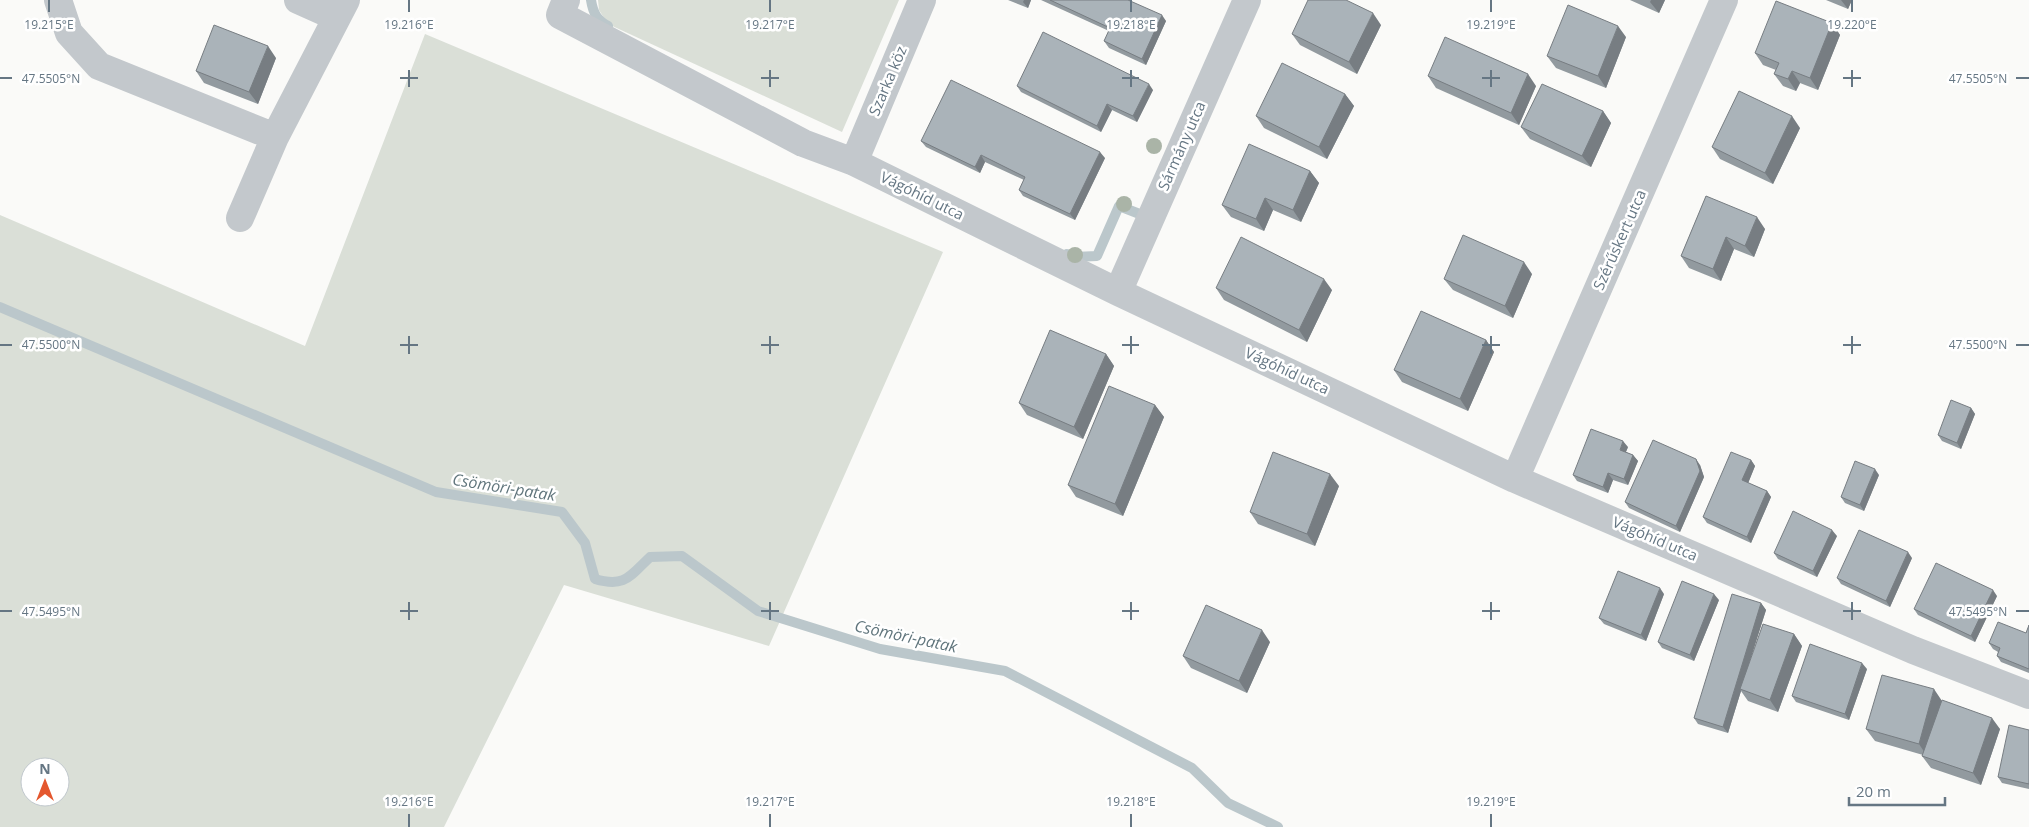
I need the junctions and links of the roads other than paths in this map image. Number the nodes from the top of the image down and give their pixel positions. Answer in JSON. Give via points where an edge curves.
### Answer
{"nodes":[{"id":1,"x":58,"y":0,"type":"edge"},
{"id":2,"x":298,"y":0,"type":"edge"},
{"id":3,"x":922,"y":0,"type":"edge"},
{"id":4,"x":1247,"y":0,"type":"edge"},
{"id":5,"x":1724,"y":0,"type":"edge"},
{"id":6,"x":563,"y":8,"type":"edge"},
{"id":7,"x":341,"y":9,"type":"edge"},
{"id":8,"x":275,"y":137,"type":"junction"},
{"id":9,"x":854,"y":162,"type":"junction"},
{"id":10,"x":240,"y":218,"type":"dead end"},
{"id":11,"x":1118,"y":292,"type":"junction"},
{"id":12,"x":1515,"y":479,"type":"junction"},
{"id":13,"x":2029,"y":694,"type":"edge"}],
"edges":[{"from":1,"to":8,"type":"street","via":[[69,33],[99,66]]},
{"from":2,"to":7,"type":"street"},
{"from":3,"to":9,"type":"street","name":"Szarka köz"},
{"from":4,"to":11,"type":"street","name":"Sármány utca"},
{"from":5,"to":12,"type":"street","name":"Szérűskert utca"},
{"from":6,"to":9,"type":"street","name":"Vágóhíd utca","via":[[803,143]]},
{"from":7,"to":8,"type":"street"},
{"from":8,"to":10,"type":"street"},
{"from":9,"to":11,"type":"street","name":"Vágóhíd utca"},
{"from":11,"to":12,"type":"street","name":"Vágóhíd utca"},
{"from":12,"to":13,"type":"street","name":"Vágóhíd utca","via":[[1913,650]]}]}
